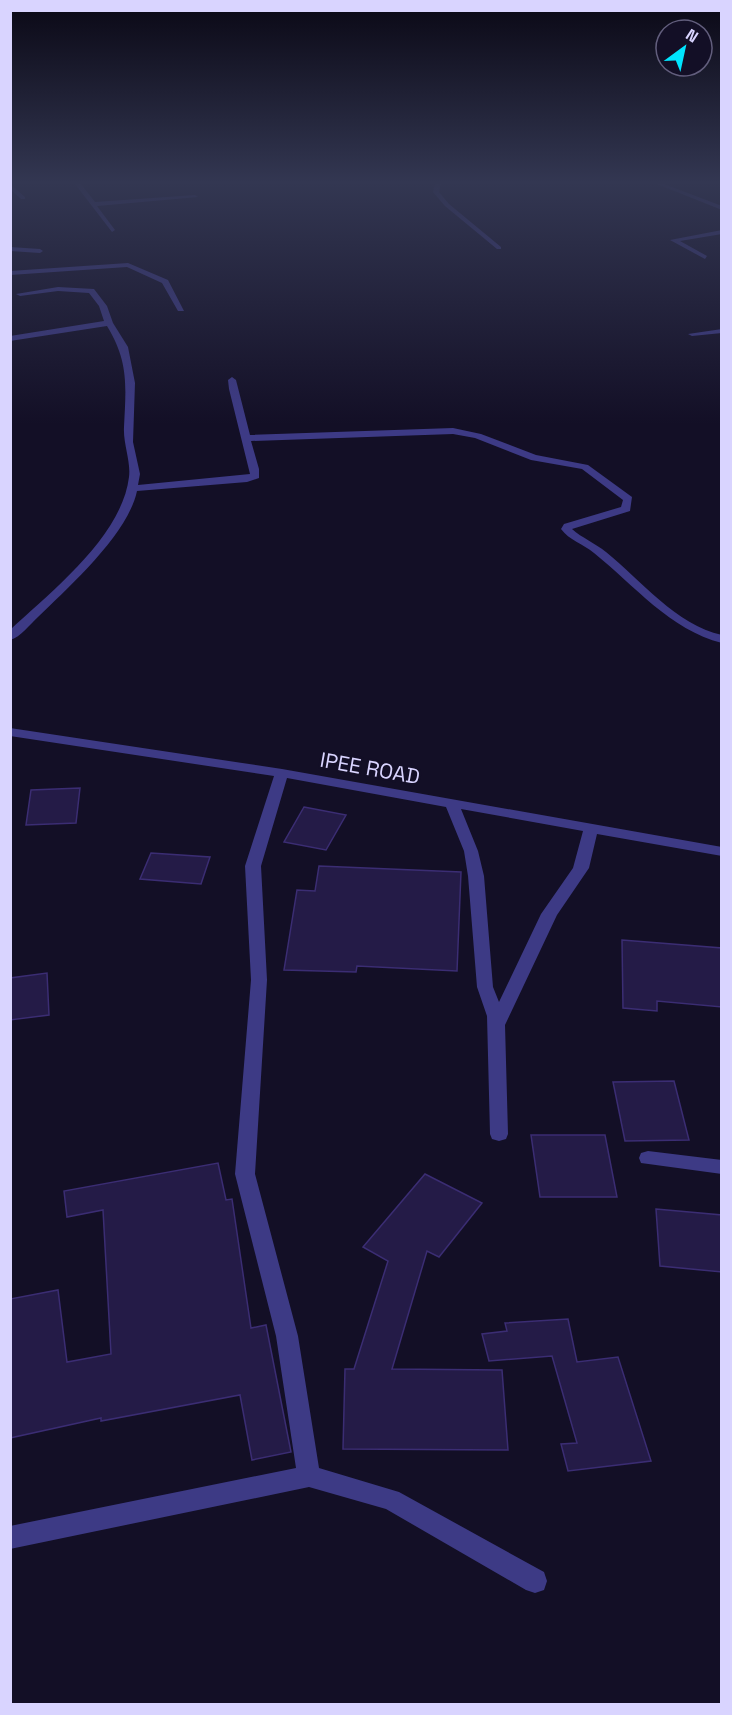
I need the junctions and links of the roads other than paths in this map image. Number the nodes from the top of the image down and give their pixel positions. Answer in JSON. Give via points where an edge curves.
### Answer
{"nodes":[{"id":1,"x":46,"y":272,"type":"junction"},
{"id":2,"x":10,"y":273,"type":"edge"},
{"id":3,"x":58,"y":289,"type":"junction"},
{"id":4,"x":20,"y":294,"type":"dead end"},
{"id":5,"x":181,"y":309,"type":"dead end"},
{"id":6,"x":109,"y":323,"type":"junction"},
{"id":7,"x":722,"y":331,"type":"edge"},
{"id":8,"x":692,"y":334,"type":"dead end"},
{"id":9,"x":10,"y":339,"type":"edge"},
{"id":10,"x":232,"y":380,"type":"dead end"},
{"id":11,"x":249,"y":438,"type":"junction"},
{"id":12,"x":133,"y":488,"type":"junction"},
{"id":13,"x":10,"y":637,"type":"edge"},
{"id":14,"x":722,"y":639,"type":"edge"},
{"id":15,"x":10,"y":732,"type":"edge"},
{"id":16,"x":282,"y":773,"type":"junction"},
{"id":17,"x":452,"y":805,"type":"junction"},
{"id":18,"x":591,"y":830,"type":"junction"},
{"id":19,"x":722,"y":852,"type":"edge"},
{"id":20,"x":496,"y":1026,"type":"junction"},
{"id":21,"x":499,"y":1134,"type":"dead end"},
{"id":22,"x":648,"y":1158,"type":"dead end"},
{"id":23,"x":722,"y":1167,"type":"edge"},
{"id":24,"x":309,"y":1476,"type":"junction"},
{"id":25,"x":10,"y":1538,"type":"edge"},
{"id":26,"x":535,"y":1581,"type":"dead end"}],
"edges":[{"from":1,"to":2,"type":"street"},
{"from":1,"to":3,"type":"street"},
{"from":1,"to":5,"type":"street","via":[[128,265],[165,282]]},
{"from":3,"to":4,"type":"street"},
{"from":3,"to":6,"type":"street","via":[[91,291],[104,306]]},
{"from":6,"to":9,"type":"street"},
{"from":6,"to":12,"type":"street","via":[[124,347],[131,383],[128,442],[135,474]]},
{"from":7,"to":8,"type":"street"},
{"from":10,"to":11,"type":"street","via":[[234,400]]},
{"from":11,"to":12,"type":"street","via":[[255,476]]},
{"from":11,"to":14,"type":"street","via":[[453,431],[478,436],[534,458],[585,467],[628,499],[628,504],[619,512],[568,526],[566,530],[590,544],[686,625],[710,638]]},
{"from":12,"to":13,"type":"street","via":[[108,537]]},
{"from":15,"to":16,"type":"street","name":"IPEE ROAD"},
{"from":16,"to":17,"type":"street","name":"IPEE ROAD"},
{"from":16,"to":24,"type":"street","via":[[253,866],[259,980],[245,1174],[287,1336]]},
{"from":17,"to":18,"type":"street","name":"IPEE ROAD"},
{"from":17,"to":20,"type":"street","via":[[471,851],[476,876],[485,987]]},
{"from":18,"to":19,"type":"street","name":"IPEE ROAD"},
{"from":18,"to":20,"type":"street","via":[[581,868],[549,914]]},
{"from":20,"to":21,"type":"street"},
{"from":22,"to":23,"type":"street"},
{"from":24,"to":25,"type":"street"},
{"from":24,"to":26,"type":"street","via":[[391,1500]]}]}
